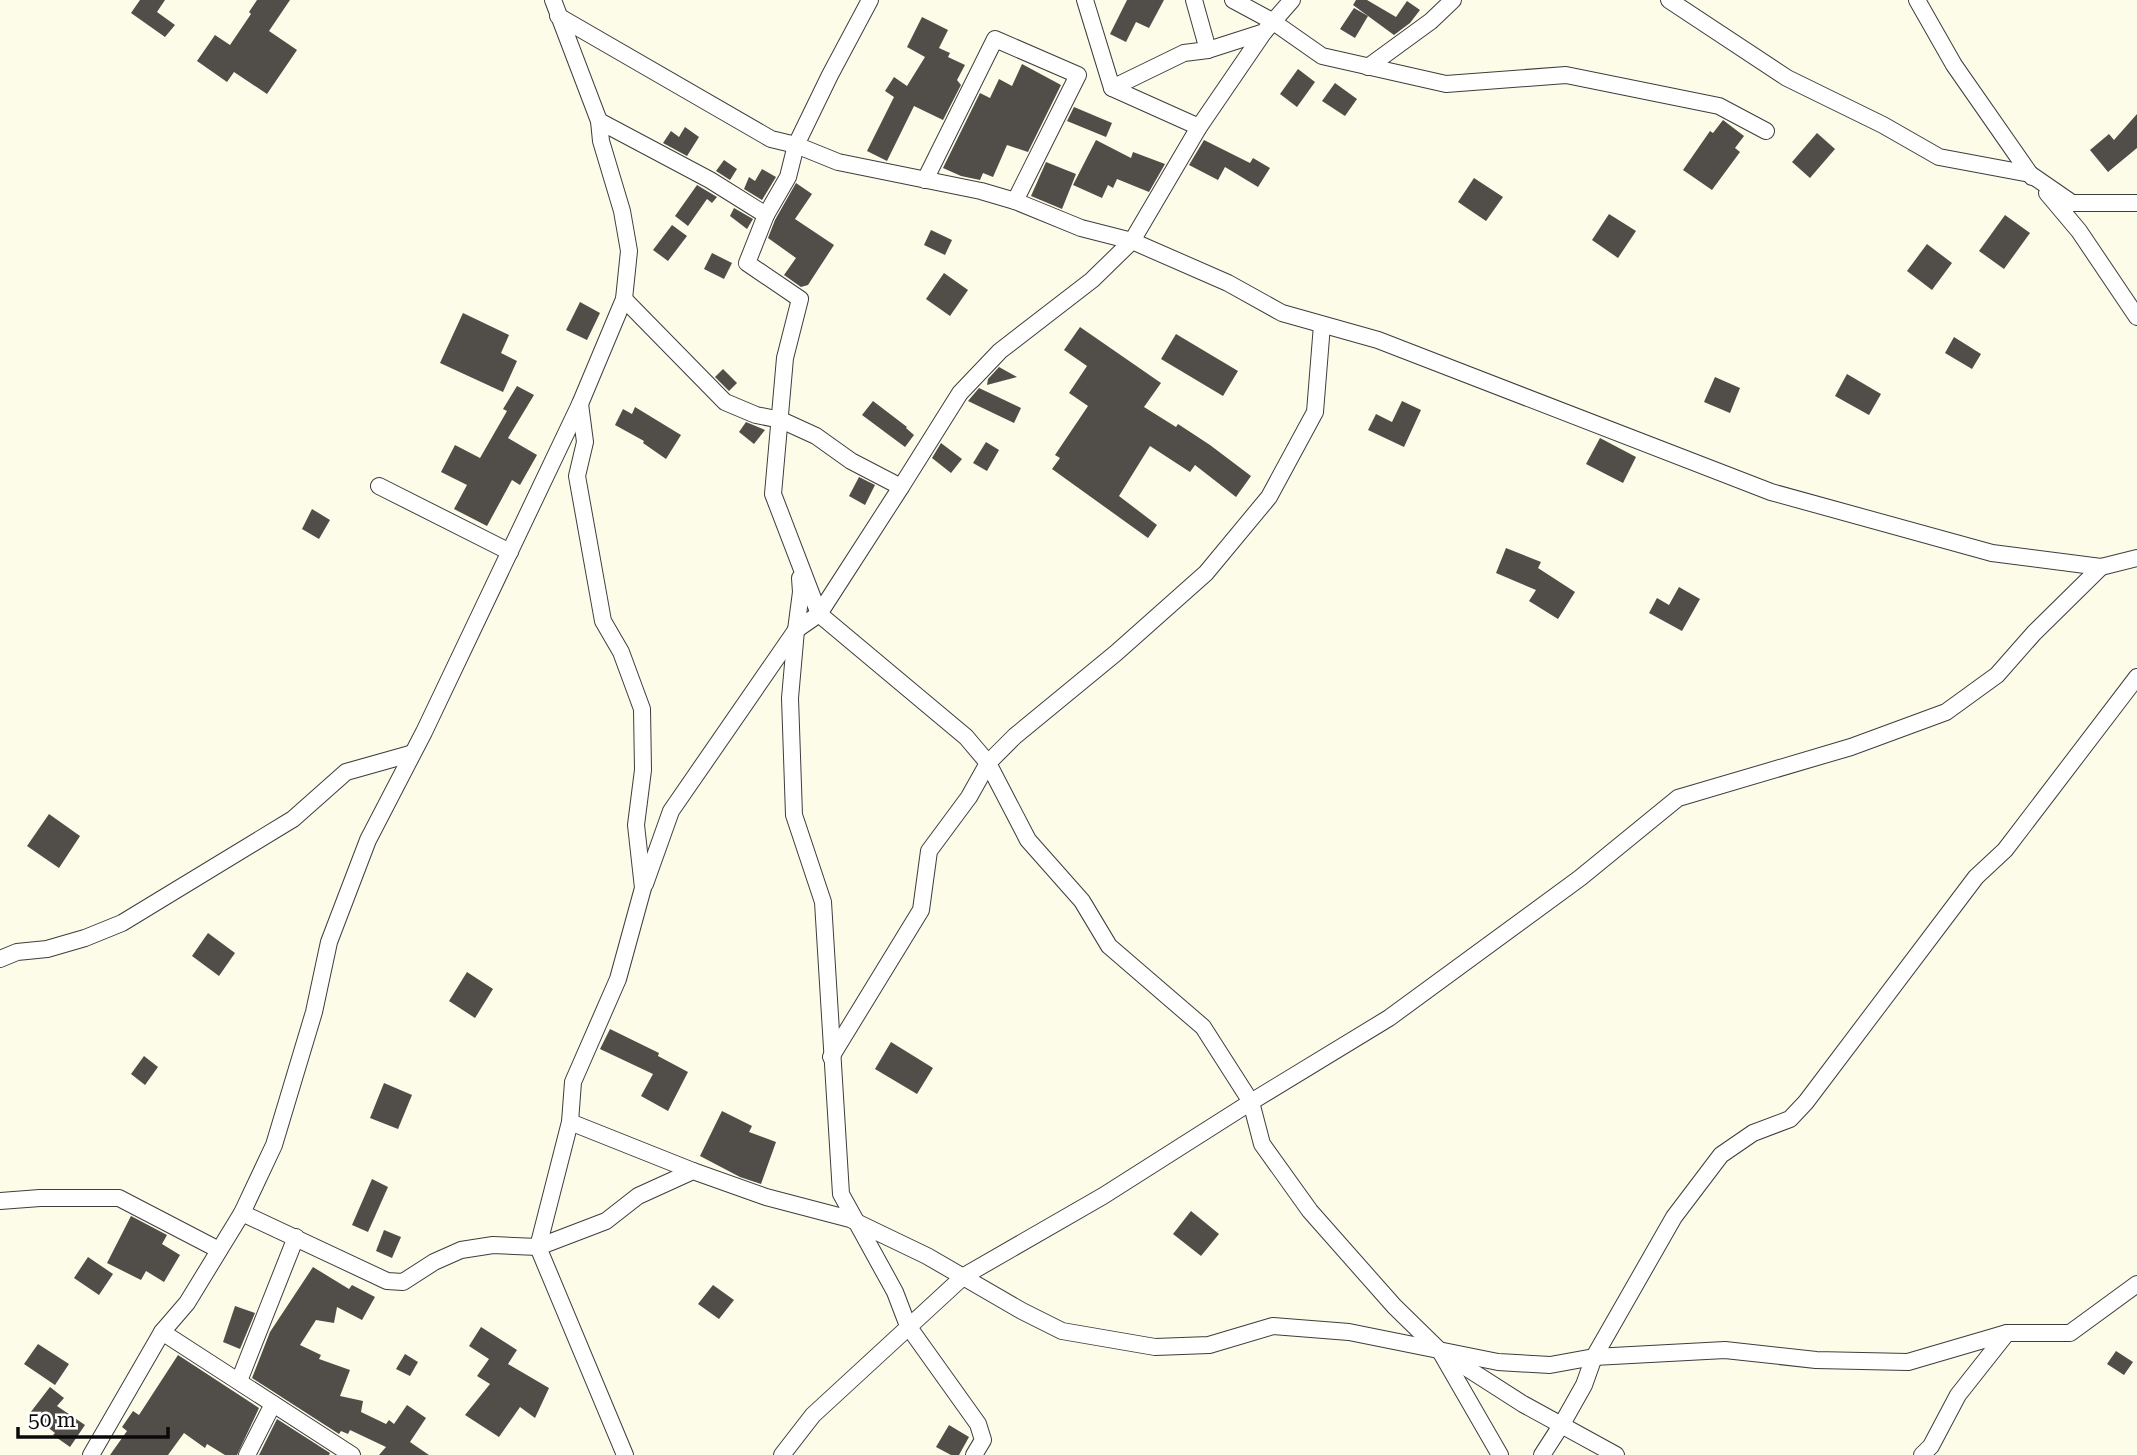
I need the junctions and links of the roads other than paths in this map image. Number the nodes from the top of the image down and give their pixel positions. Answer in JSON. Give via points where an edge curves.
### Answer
{"nodes":[{"id":1,"x":870,"y":0,"type":"edge"},
{"id":2,"x":1085,"y":0,"type":"edge"},
{"id":3,"x":1194,"y":0,"type":"edge"},
{"id":4,"x":1233,"y":0,"type":"edge"},
{"id":5,"x":1292,"y":0,"type":"edge"},
{"id":6,"x":1453,"y":0,"type":"edge"},
{"id":7,"x":1669,"y":0,"type":"edge"},
{"id":8,"x":1917,"y":0,"type":"edge"},
{"id":9,"x":555,"y":8,"type":"edge"},
{"id":10,"x":1268,"y":27,"type":"junction"},
{"id":11,"x":1208,"y":50,"type":"junction"},
{"id":12,"x":1368,"y":67,"type":"junction"},
{"id":13,"x":1112,"y":88,"type":"junction"},
{"id":14,"x":599,"y":121,"type":"junction"},
{"id":15,"x":1199,"y":127,"type":"junction"},
{"id":16,"x":1766,"y":131,"type":"dead end"},
{"id":17,"x":796,"y":145,"type":"junction"},
{"id":18,"x":2030,"y":174,"type":"junction"},
{"id":19,"x":925,"y":180,"type":"junction"},
{"id":20,"x":1016,"y":201,"type":"junction"},
{"id":21,"x":2137,"y":203,"type":"edge"},
{"id":22,"x":766,"y":215,"type":"junction"},
{"id":23,"x":1132,"y":241,"type":"junction"},
{"id":24,"x":624,"y":299,"type":"junction"},
{"id":25,"x":2137,"y":317,"type":"edge"},
{"id":26,"x":1322,"y":325,"type":"junction"},
{"id":27,"x":580,"y":404,"type":"junction"},
{"id":28,"x":781,"y":420,"type":"junction"},
{"id":29,"x":379,"y":486,"type":"dead end"},
{"id":30,"x":901,"y":487,"type":"junction"},
{"id":31,"x":510,"y":552,"type":"junction"},
{"id":32,"x":2137,"y":558,"type":"edge"},
{"id":33,"x":799,"y":561,"type":"junction"},
{"id":34,"x":2101,"y":567,"type":"junction"},
{"id":35,"x":819,"y":614,"type":"junction"},
{"id":36,"x":796,"y":630,"type":"junction"},
{"id":37,"x":2137,"y":677,"type":"edge"},
{"id":38,"x":410,"y":754,"type":"junction"},
{"id":39,"x":988,"y":763,"type":"junction"},
{"id":40,"x":643,"y":888,"type":"junction"},
{"id":41,"x":0,"y":959,"type":"edge"},
{"id":42,"x":831,"y":1057,"type":"junction"},
{"id":43,"x":1251,"y":1102,"type":"junction"},
{"id":44,"x":570,"y":1122,"type":"junction"},
{"id":45,"x":693,"y":1171,"type":"junction"},
{"id":46,"x":0,"y":1201,"type":"edge"},
{"id":47,"x":242,"y":1213,"type":"junction"},
{"id":48,"x":856,"y":1222,"type":"junction"},
{"id":49,"x":296,"y":1237,"type":"junction"},
{"id":50,"x":538,"y":1247,"type":"junction"},
{"id":51,"x":219,"y":1250,"type":"junction"},
{"id":52,"x":964,"y":1276,"type":"junction"},
{"id":53,"x":2137,"y":1284,"type":"edge"},
{"id":54,"x":908,"y":1326,"type":"junction"},
{"id":55,"x":162,"y":1332,"type":"junction"},
{"id":56,"x":2007,"y":1333,"type":"junction"},
{"id":57,"x":1440,"y":1351,"type":"junction"},
{"id":58,"x":1594,"y":1357,"type":"junction"},
{"id":59,"x":239,"y":1381,"type":"junction"},
{"id":60,"x":273,"y":1404,"type":"junction"},
{"id":61,"x":1562,"y":1424,"type":"junction"},
{"id":62,"x":92,"y":1455,"type":"edge"},
{"id":63,"x":247,"y":1455,"type":"edge"},
{"id":64,"x":352,"y":1455,"type":"edge"},
{"id":65,"x":625,"y":1455,"type":"edge"},
{"id":66,"x":782,"y":1455,"type":"edge"},
{"id":67,"x":974,"y":1455,"type":"edge"},
{"id":68,"x":1500,"y":1455,"type":"edge"},
{"id":69,"x":1542,"y":1455,"type":"edge"},
{"id":70,"x":1616,"y":1455,"type":"edge"},
{"id":71,"x":1922,"y":1455,"type":"edge"}],
"edges":[{"from":1,"to":17,"type":"street"},
{"from":2,"to":13,"type":"street"},
{"from":3,"to":11,"type":"street"},
{"from":4,"to":10,"type":"street"},
{"from":5,"to":10,"type":"street"},
{"from":6,"to":12,"type":"street"},
{"from":7,"to":18,"type":"street","via":[[1787,78],[1939,157]]},
{"from":8,"to":18,"type":"street","via":[[1954,65]]},
{"from":9,"to":14,"type":"street"},
{"from":9,"to":17,"type":"street","via":[[771,139]]},
{"from":10,"to":11,"type":"street"},
{"from":10,"to":12,"type":"street","via":[[1322,56]]},
{"from":10,"to":15,"type":"street"},
{"from":11,"to":13,"type":"street","via":[[1184,53]]},
{"from":12,"to":16,"type":"street","via":[[1446,84],[1566,75],[1719,106]]},
{"from":13,"to":15,"type":"street"},
{"from":14,"to":22,"type":"street"},
{"from":14,"to":24,"type":"street","via":[[629,251]]},
{"from":15,"to":23,"type":"street"},
{"from":17,"to":19,"type":"street","via":[[838,162]]},
{"from":17,"to":22,"type":"street","via":[[788,177]]},
{"from":18,"to":21,"type":"street","via":[[2072,203]]},
{"from":18,"to":25,"type":"street","via":[[2079,231]]},
{"from":19,"to":20,"type":"street"},
{"from":19,"to":20,"type":"street","via":[[995,38],[1079,75]]},
{"from":20,"to":23,"type":"street","via":[[1081,228]]},
{"from":22,"to":28,"type":"street","via":[[747,263],[800,299],[785,359]]},
{"from":23,"to":26,"type":"street","via":[[1228,283],[1282,313]]},
{"from":23,"to":30,"type":"street","via":[[1091,280],[1000,351],[960,393]]},
{"from":24,"to":27,"type":"street"},
{"from":24,"to":28,"type":"street","via":[[725,402]]},
{"from":26,"to":34,"type":"street","via":[[1378,340],[1771,492],[1992,553]]},
{"from":26,"to":39,"type":"street","via":[[1315,412],[1269,496],[1206,573]]},
{"from":27,"to":31,"type":"street"},
{"from":27,"to":40,"type":"street","via":[[585,442],[577,477],[603,621],[621,652],[642,709],[643,770],[636,825]]},
{"from":28,"to":30,"type":"street"},
{"from":28,"to":33,"type":"street","via":[[773,494]]},
{"from":29,"to":31,"type":"street"},
{"from":30,"to":35,"type":"street"},
{"from":31,"to":38,"type":"street"},
{"from":32,"to":34,"type":"street"},
{"from":33,"to":35,"type":"street"},
{"from":33,"to":36,"type":"street"},
{"from":34,"to":43,"type":"street","via":[[1997,675],[1946,712],[1851,747],[1678,798],[1580,878],[1389,1018]]},
{"from":35,"to":36,"type":"street"},
{"from":35,"to":39,"type":"street","via":[[966,737]]},
{"from":36,"to":40,"type":"street","via":[[671,811]]},
{"from":36,"to":42,"type":"street","via":[[790,698],[794,815],[823,902]]},
{"from":37,"to":58,"type":"street","via":[[2005,850],[1976,877],[1806,1102],[1790,1119],[1753,1133],[1721,1155],[1674,1217]]},
{"from":38,"to":41,"type":"street","via":[[346,772],[293,819],[122,923],[85,938]]},
{"from":38,"to":47,"type":"street","via":[[368,839],[329,942],[314,1012],[274,1145]]},
{"from":39,"to":42,"type":"street","via":[[929,850],[921,910]]},
{"from":39,"to":43,"type":"street","via":[[1028,840],[1082,901],[1110,946],[1203,1027]]},
{"from":40,"to":44,"type":"street","via":[[618,979],[573,1082]]},
{"from":42,"to":48,"type":"street","via":[[841,1194]]},
{"from":43,"to":52,"type":"street","via":[[1103,1196]]},
{"from":43,"to":57,"type":"street","via":[[1262,1144],[1310,1211],[1394,1307]]},
{"from":44,"to":45,"type":"street"},
{"from":44,"to":50,"type":"street"},
{"from":45,"to":48,"type":"street"},
{"from":45,"to":50,"type":"street","via":[[638,1196],[606,1221]]},
{"from":46,"to":51,"type":"street","via":[[119,1198]]},
{"from":47,"to":49,"type":"street"},
{"from":47,"to":51,"type":"street"},
{"from":48,"to":52,"type":"street"},
{"from":48,"to":54,"type":"street"},
{"from":49,"to":50,"type":"street","via":[[387,1281],[403,1282],[461,1250],[493,1245]]},
{"from":49,"to":59,"type":"street"},
{"from":50,"to":65,"type":"street"},
{"from":51,"to":55,"type":"street","via":[[187,1303]]},
{"from":52,"to":54,"type":"street"},
{"from":52,"to":57,"type":"street","via":[[1062,1331],[1113,1341],[1155,1347],[1209,1345],[1273,1326],[1349,1332]]},
{"from":53,"to":56,"type":"street","via":[[2070,1333]]},
{"from":54,"to":66,"type":"street","via":[[813,1415]]},
{"from":54,"to":67,"type":"street","via":[[978,1424],[983,1440]]},
{"from":55,"to":59,"type":"street"},
{"from":55,"to":62,"type":"street"},
{"from":56,"to":58,"type":"street","via":[[1908,1362],[1816,1360],[1725,1350]]},
{"from":56,"to":71,"type":"street","via":[[1958,1395]]},
{"from":57,"to":58,"type":"street","via":[[1498,1362],[1550,1365]]},
{"from":57,"to":61,"type":"street"},
{"from":57,"to":68,"type":"street"},
{"from":58,"to":61,"type":"street"},
{"from":59,"to":60,"type":"street"},
{"from":60,"to":63,"type":"street"},
{"from":60,"to":64,"type":"street"},
{"from":61,"to":69,"type":"street"},
{"from":61,"to":70,"type":"street"}]}
